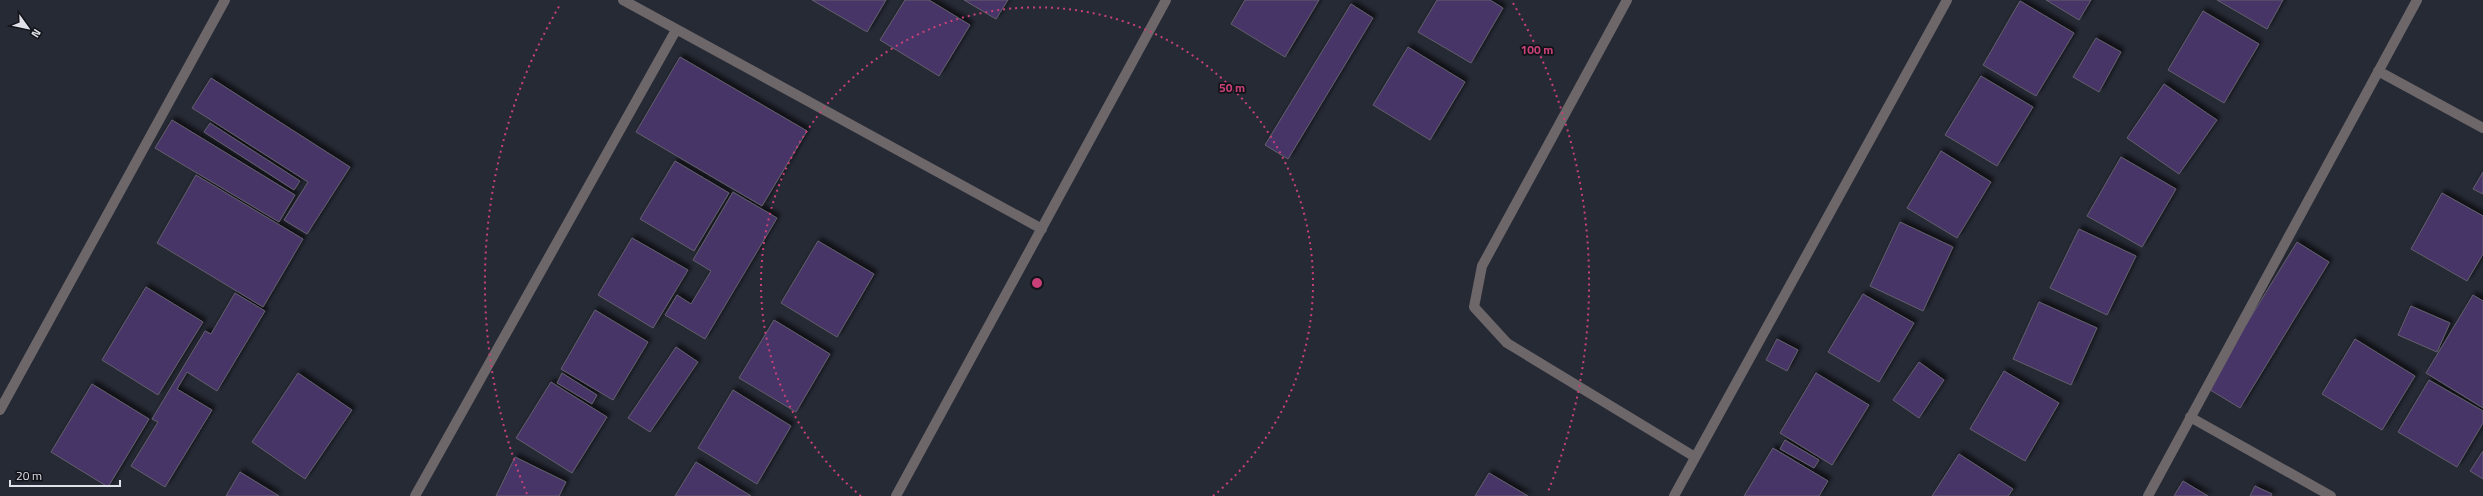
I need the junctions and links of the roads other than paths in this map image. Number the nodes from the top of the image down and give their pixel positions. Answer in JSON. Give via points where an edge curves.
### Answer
{"nodes":[{"id":1,"x":225,"y":0,"type":"edge"},
{"id":2,"x":623,"y":0,"type":"edge"},
{"id":3,"x":1166,"y":0,"type":"edge"},
{"id":4,"x":1627,"y":0,"type":"edge"},
{"id":5,"x":1947,"y":0,"type":"edge"},
{"id":6,"x":2417,"y":0,"type":"edge"},
{"id":7,"x":676,"y":30,"type":"junction"},
{"id":8,"x":2378,"y":71,"type":"junction"},
{"id":9,"x":2483,"y":128,"type":"edge"},
{"id":10,"x":1042,"y":229,"type":"junction"},
{"id":11,"x":0,"y":410,"type":"edge"},
{"id":12,"x":2190,"y":417,"type":"junction"},
{"id":13,"x":1695,"y":457,"type":"junction"},
{"id":14,"x":415,"y":496,"type":"edge"},
{"id":15,"x":896,"y":496,"type":"edge"},
{"id":16,"x":1674,"y":496,"type":"edge"},
{"id":17,"x":2148,"y":496,"type":"edge"},
{"id":18,"x":2331,"y":496,"type":"edge"}],
"edges":[{"from":1,"to":11,"type":"street"},
{"from":2,"to":7,"type":"street"},
{"from":3,"to":10,"type":"street"},
{"from":4,"to":13,"type":"street","via":[[1482,266],[1474,307],[1507,343]]},
{"from":5,"to":13,"type":"street"},
{"from":6,"to":8,"type":"street"},
{"from":7,"to":10,"type":"street"},
{"from":7,"to":14,"type":"street"},
{"from":8,"to":9,"type":"street"},
{"from":8,"to":12,"type":"street"},
{"from":10,"to":15,"type":"street"},
{"from":12,"to":17,"type":"street"},
{"from":12,"to":18,"type":"street"},
{"from":13,"to":16,"type":"street"}]}
